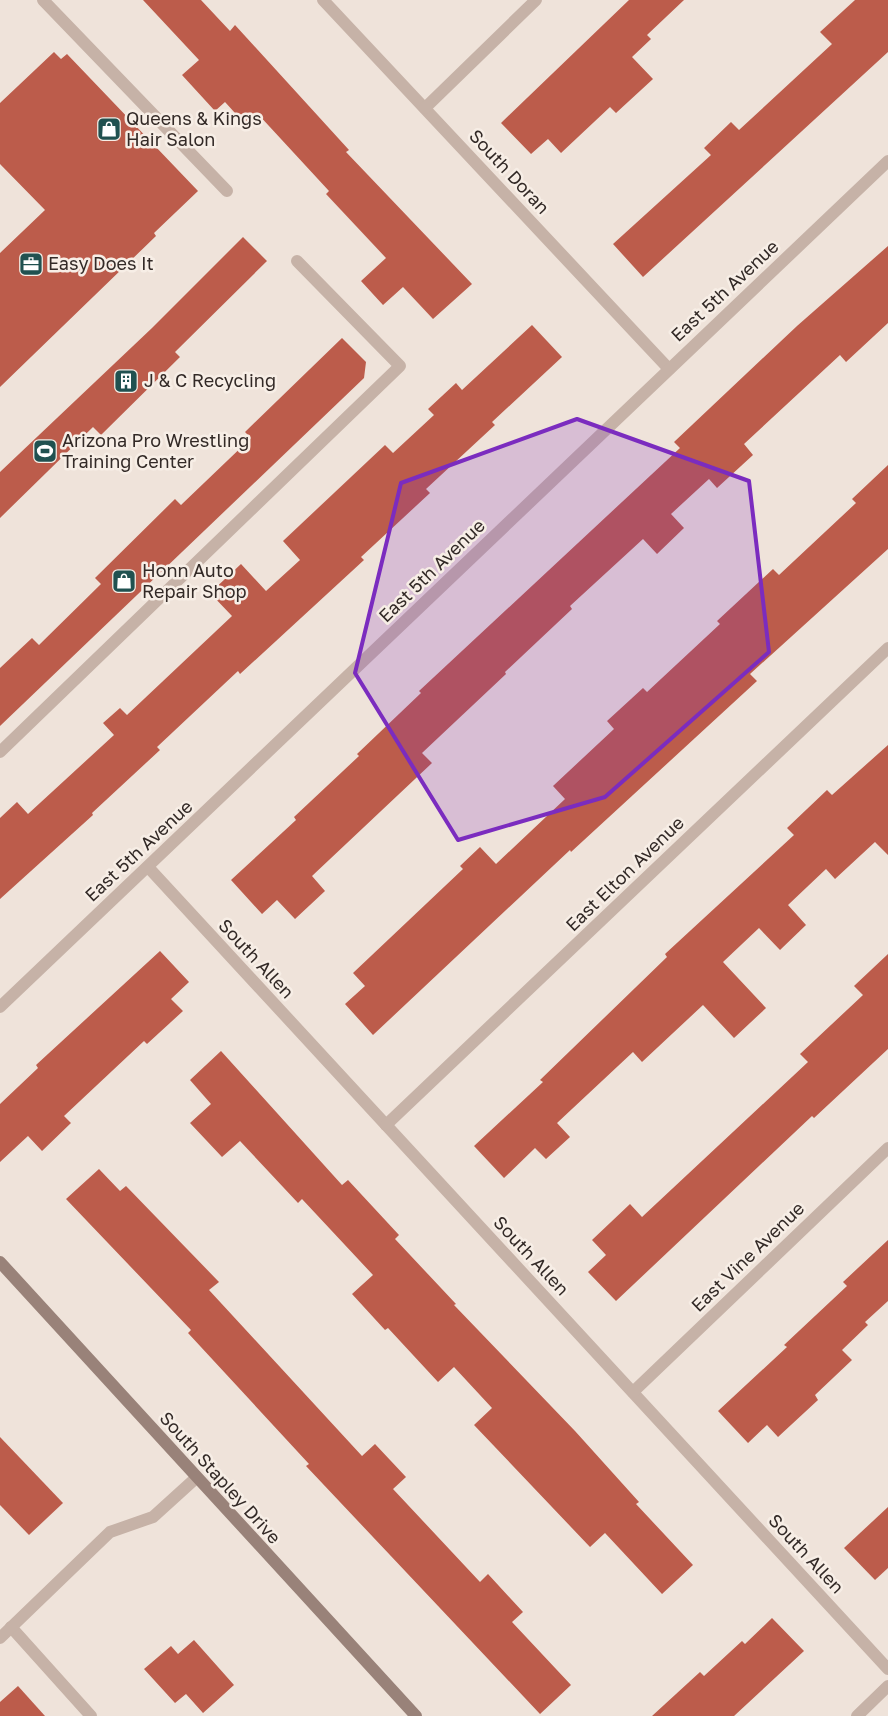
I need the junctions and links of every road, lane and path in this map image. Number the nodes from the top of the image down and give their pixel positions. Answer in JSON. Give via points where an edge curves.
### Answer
{"nodes":[{"id":1,"x":43,"y":0,"type":"edge"},
{"id":2,"x":323,"y":0,"type":"edge"},
{"id":3,"x":536,"y":0,"type":"edge"},
{"id":4,"x":425,"y":108,"type":"junction"},
{"id":5,"x":888,"y":161,"type":"edge"},
{"id":6,"x":227,"y":191,"type":"dead end"},
{"id":7,"x":296,"y":261,"type":"dead end"},
{"id":8,"x":669,"y":369,"type":"junction"},
{"id":9,"x":888,"y":648,"type":"edge"},
{"id":10,"x":0,"y":752,"type":"edge"},
{"id":11,"x":148,"y":868,"type":"junction"},
{"id":12,"x":0,"y":1007,"type":"edge"},
{"id":13,"x":386,"y":1125,"type":"junction"},
{"id":14,"x":888,"y":1148,"type":"edge"},
{"id":15,"x":0,"y":1262,"type":"edge"},
{"id":16,"x":632,"y":1392,"type":"junction"},
{"id":17,"x":196,"y":1478,"type":"junction"},
{"id":18,"x":11,"y":1627,"type":"junction"},
{"id":19,"x":0,"y":1638,"type":"edge"},
{"id":20,"x":888,"y":1669,"type":"edge"},
{"id":21,"x":888,"y":1686,"type":"edge"},
{"id":22,"x":91,"y":1716,"type":"edge"},
{"id":23,"x":416,"y":1716,"type":"edge"},
{"id":24,"x":857,"y":1716,"type":"edge"}],
"edges":[{"from":1,"to":6,"type":"street"},
{"from":2,"to":4,"type":"street","name":"South Doran"},
{"from":3,"to":4,"type":"street"},
{"from":4,"to":8,"type":"street","name":"South Doran"},
{"from":5,"to":8,"type":"street","name":"East 5th Avenue"},
{"from":7,"to":10,"type":"street","via":[[400,366]]},
{"from":8,"to":11,"type":"street","name":"East 5th Avenue"},
{"from":9,"to":13,"type":"street","name":"East Elton Avenue"},
{"from":11,"to":12,"type":"street","name":"East 5th Avenue"},
{"from":11,"to":13,"type":"street","name":"South Allen"},
{"from":13,"to":16,"type":"street","name":"South Allen"},
{"from":14,"to":16,"type":"street","name":"East Vine Avenue"},
{"from":15,"to":17,"type":"main road","name":"South Stapley Drive"},
{"from":16,"to":20,"type":"street","name":"South Allen"},
{"from":17,"to":18,"type":"street","via":[[153,1517],[110,1532]]},
{"from":17,"to":23,"type":"main road","name":"South Stapley Drive"},
{"from":18,"to":19,"type":"street"},
{"from":18,"to":22,"type":"street"},
{"from":21,"to":24,"type":"street"}]}
